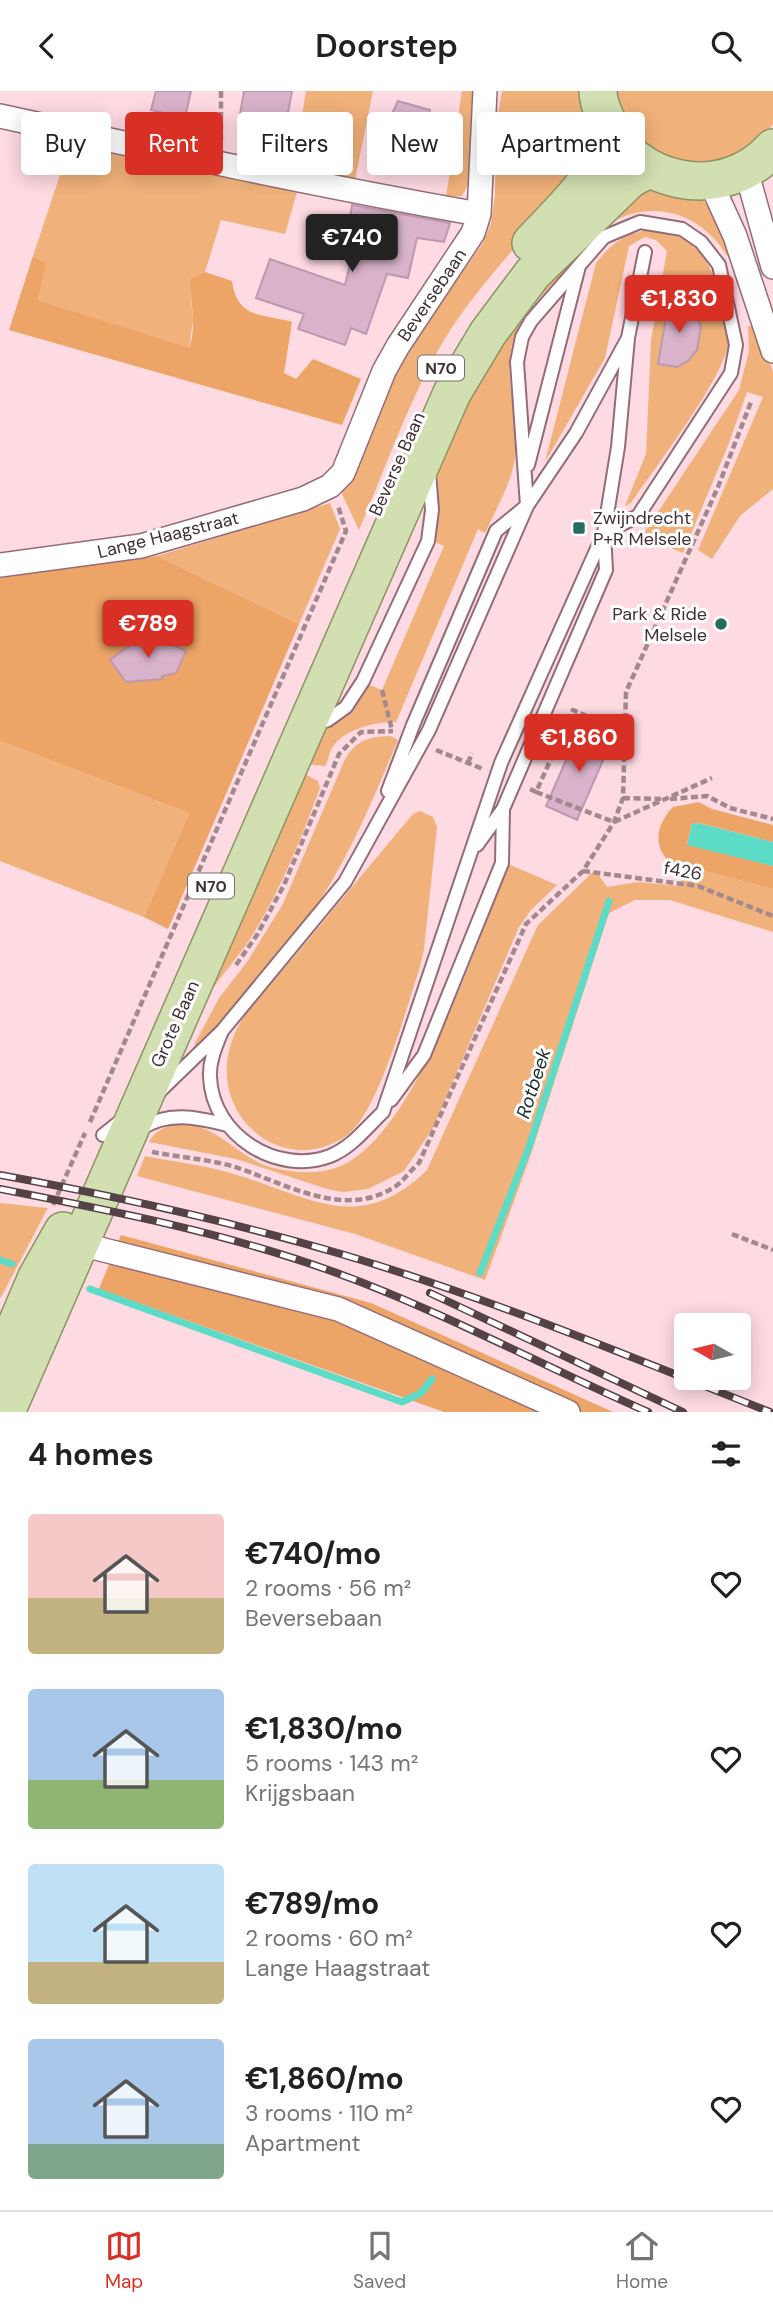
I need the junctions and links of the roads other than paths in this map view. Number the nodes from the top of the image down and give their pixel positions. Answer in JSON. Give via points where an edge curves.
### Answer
{"nodes":[{"id":1,"x":485,"y":91,"type":"edge"},
{"id":2,"x":598,"y":91,"type":"edge"},
{"id":3,"x":603,"y":112,"type":"edge"},
{"id":4,"x":0,"y":116,"type":"edge"},
{"id":5,"x":760,"y":159,"type":"edge"},
{"id":6,"x":645,"y":166,"type":"edge"},
{"id":7,"x":649,"y":169,"type":"junction"},
{"id":8,"x":592,"y":175,"type":"edge"},
{"id":9,"x":710,"y":181,"type":"junction"},
{"id":10,"x":479,"y":214,"type":"junction"},
{"id":11,"x":645,"y":252,"type":"dead end"},
{"id":12,"x":580,"y":262,"type":"junction"},
{"id":13,"x":773,"y":267,"type":"edge"},
{"id":14,"x":628,"y":338,"type":"junction"},
{"id":15,"x":772,"y":345,"type":"edge"},
{"id":16,"x":424,"y":454,"type":"junction"},
{"id":17,"x":525,"y":477,"type":"junction"},
{"id":18,"x":330,"y":485,"type":"joint"},
{"id":19,"x":527,"y":506,"type":"junction"},
{"id":20,"x":604,"y":533,"type":"junction"},
{"id":21,"x":0,"y":565,"type":"edge"},
{"id":22,"x":333,"y":637,"type":"junction"},
{"id":23,"x":305,"y":727,"type":"junction"},
{"id":24,"x":503,"y":810,"type":"junction"},
{"id":25,"x":374,"y":831,"type":"junction"},
{"id":26,"x":470,"y":853,"type":"junction"},
{"id":27,"x":222,"y":1031,"type":"junction"},
{"id":28,"x":383,"y":1112,"type":"junction"},
{"id":29,"x":226,"y":1125,"type":"junction"},
{"id":30,"x":122,"y":1127,"type":"junction"},
{"id":31,"x":96,"y":1248,"type":"dead end"},
{"id":32,"x":0,"y":1363,"type":"edge"},
{"id":33,"x":6,"y":1412,"type":"edge"},
{"id":34,"x":568,"y":1412,"type":"edge"}],
"edges":[{"from":1,"to":10,"type":"street","name":"Beversebaan"},
{"from":2,"to":3,"type":"main road"},
{"from":4,"to":10,"type":"street","via":[[330,188]]},
{"from":5,"to":9,"type":"main road"},
{"from":5,"to":13,"type":"street"},
{"from":6,"to":7,"type":"main road"},
{"from":7,"to":9,"type":"main road","via":[[678,180]]},
{"from":7,"to":16,"type":"main road","name":"Beverse Baan","number":"N70","via":[[630,179],[533,273],[452,393]]},
{"from":8,"to":22,"type":"main road","name":"Beverse Baan","number":"N70","via":[[500,278],[459,333],[425,402]]},
{"from":9,"to":15,"type":"street","via":[[735,236]]},
{"from":10,"to":18,"type":"street","name":"Beversebaan","via":[[473,233],[384,371],[342,473]]},
{"from":11,"to":14,"type":"lane"},
{"from":12,"to":17,"type":"lane"},
{"from":12,"to":17,"type":"lane","via":[[531,321],[519,349]]},
{"from":12,"to":20,"type":"lane","via":[[604,237],[640,222],[681,229],[701,242],[719,265],[736,345],[731,373],[719,396],[638,516]]},
{"from":14,"to":19,"type":"lane","via":[[576,433]]},
{"from":14,"to":20,"type":"lane"},
{"from":16,"to":22,"type":"main road","name":"Beverse Baan","number":"N70"},
{"from":16,"to":23,"type":"lane","via":[[432,510],[428,541],[363,681],[346,707],[328,720]]},
{"from":17,"to":19,"type":"lane"},
{"from":18,"to":21,"type":"street","name":"Lange Haagstraat","via":[[303,499],[141,545]]},
{"from":19,"to":25,"type":"lane","via":[[422,744]]},
{"from":19,"to":25,"type":"lane","via":[[496,531],[408,738]]},
{"from":20,"to":24,"type":"lane","via":[[606,570]]},
{"from":20,"to":26,"type":"lane","via":[[497,775]]},
{"from":22,"to":23,"type":"main road","name":"Grote Baan","number":"N70"},
{"from":22,"to":30,"type":"main road","name":"Grote Baan","number":"N70"},
{"from":23,"to":30,"type":"main road","name":"Grote Baan","number":"N70"},
{"from":24,"to":26,"type":"lane"},
{"from":24,"to":28,"type":"lane","via":[[502,863],[424,1055]]},
{"from":25,"to":27,"type":"lane","via":[[345,882]]},
{"from":26,"to":28,"type":"lane"},
{"from":27,"to":29,"type":"lane","via":[[209,1078]]},
{"from":27,"to":30,"type":"lane"},
{"from":28,"to":29,"type":"lane","via":[[348,1147],[304,1162],[256,1151]]},
{"from":29,"to":30,"type":"lane","via":[[198,1117],[170,1117]]},
{"from":30,"to":32,"type":"main road","name":"Grote Baan","number":"N70","via":[[37,1277]]},
{"from":30,"to":33,"type":"main road","name":"Grote Baan","number":"N70"},
{"from":31,"to":34,"type":"street","via":[[338,1309]]}]}
